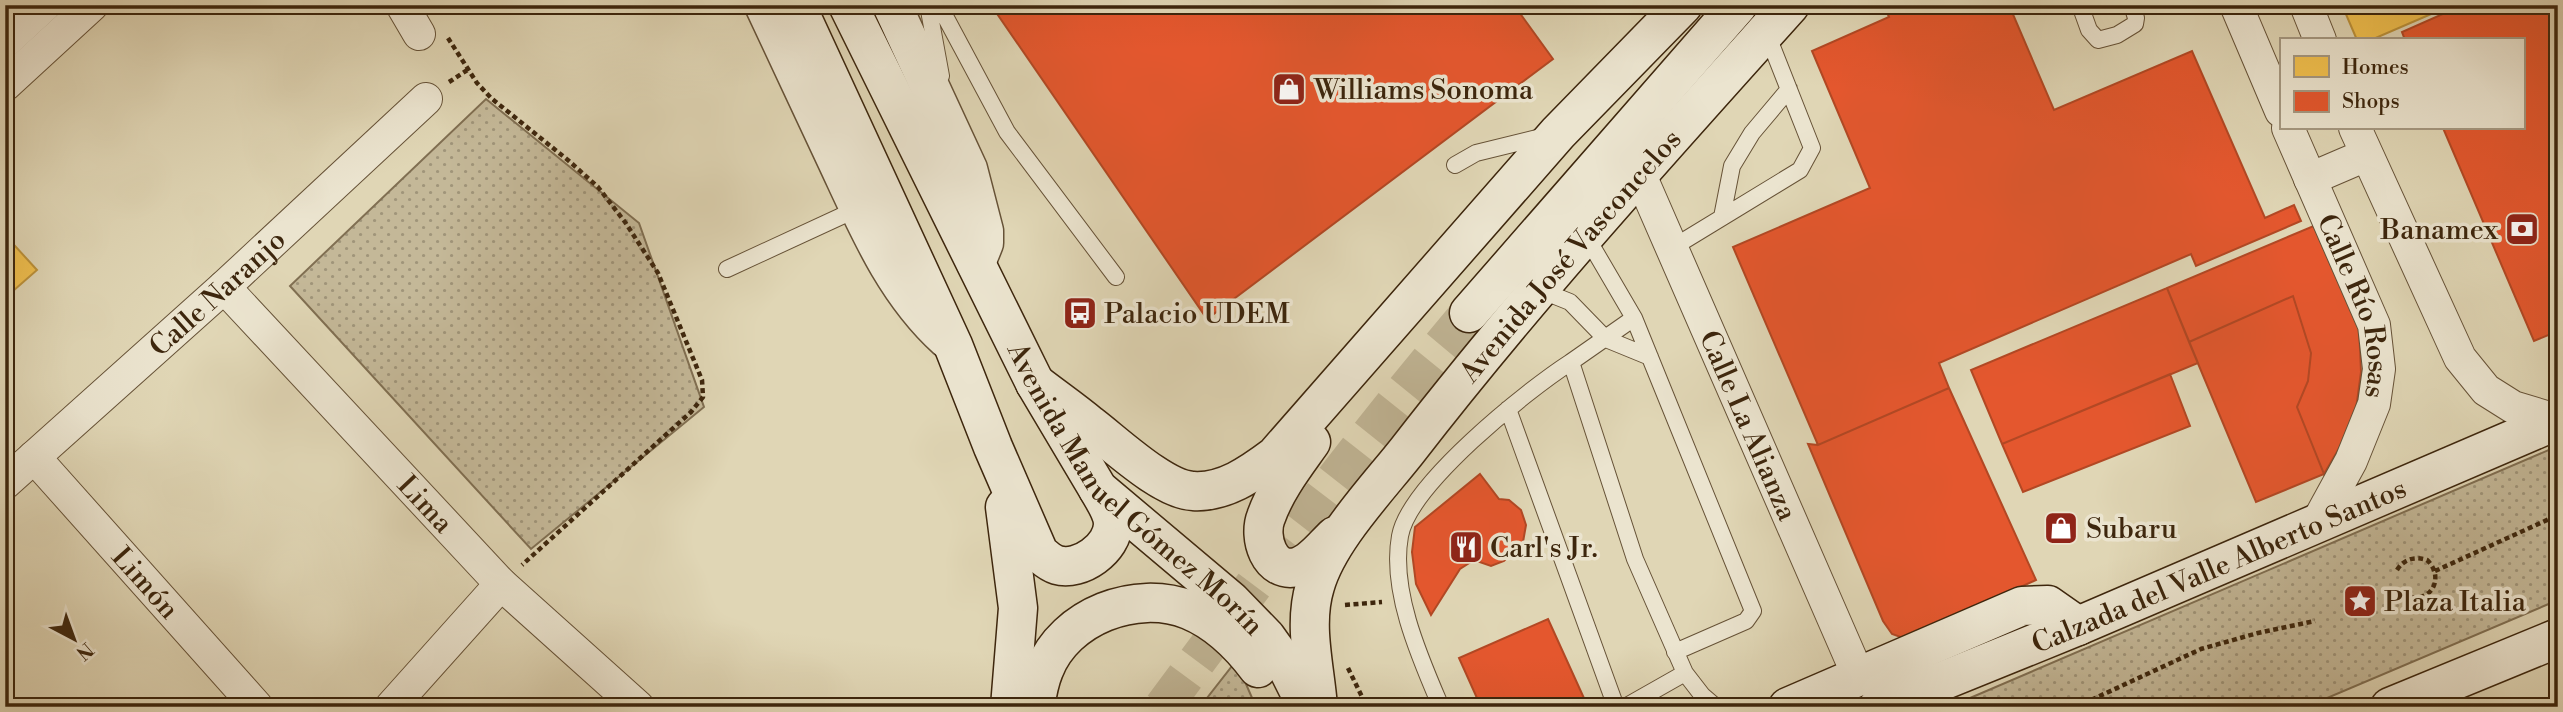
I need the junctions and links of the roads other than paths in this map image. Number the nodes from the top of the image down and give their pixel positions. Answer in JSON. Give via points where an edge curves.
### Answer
{"nodes":[{"id":1,"x":45,"y":5,"type":"edge"},
{"id":2,"x":92,"y":5,"type":"edge"},
{"id":3,"x":402,"y":5,"type":"edge"},
{"id":4,"x":764,"y":5,"type":"edge"},
{"id":5,"x":796,"y":5,"type":"edge"},
{"id":6,"x":848,"y":5,"type":"edge"},
{"id":7,"x":892,"y":5,"type":"edge"},
{"id":8,"x":928,"y":5,"type":"edge"},
{"id":9,"x":939,"y":5,"type":"edge"},
{"id":10,"x":1683,"y":5,"type":"edge"},
{"id":11,"x":1738,"y":5,"type":"edge"},
{"id":12,"x":2080,"y":5,"type":"edge"},
{"id":13,"x":2132,"y":5,"type":"edge"},
{"id":14,"x":2236,"y":5,"type":"edge"},
{"id":15,"x":2306,"y":5,"type":"edge"},
{"id":16,"x":1778,"y":18,"type":"edge"},
{"id":17,"x":419,"y":34,"type":"road end"},
{"id":18,"x":2319,"y":38,"type":"edge"},
{"id":19,"x":5,"y":42,"type":"edge"},
{"id":20,"x":5,"y":85,"type":"edge"},
{"id":21,"x":1789,"y":89,"type":"junction"},
{"id":22,"x":426,"y":99,"type":"dead end"},
{"id":23,"x":2280,"y":109,"type":"edge"},
{"id":24,"x":950,"y":127,"type":"junction"},
{"id":25,"x":2289,"y":130,"type":"edge"},
{"id":26,"x":1558,"y":133,"type":"junction"},
{"id":27,"x":2361,"y":141,"type":"edge"},
{"id":28,"x":1455,"y":165,"type":"dead end"},
{"id":29,"x":1640,"y":175,"type":"junction"},
{"id":30,"x":2310,"y":179,"type":"junction"},
{"id":31,"x":859,"y":208,"type":"junction"},
{"id":32,"x":1722,"y":217,"type":"junction"},
{"id":33,"x":1586,"y":236,"type":"junction"},
{"id":34,"x":1672,"y":248,"type":"junction"},
{"id":35,"x":976,"y":263,"type":"junction"},
{"id":36,"x":727,"y":269,"type":"dead end"},
{"id":37,"x":1116,"y":277,"type":"dead end"},
{"id":38,"x":224,"y":287,"type":"junction"},
{"id":39,"x":1538,"y":290,"type":"junction"},
{"id":40,"x":1469,"y":313,"type":"tunnel mouth"},
{"id":41,"x":1634,"y":318,"type":"junction"},
{"id":42,"x":1606,"y":339,"type":"junction"},
{"id":43,"x":1378,"y":341,"type":"junction"},
{"id":44,"x":953,"y":345,"type":"junction"},
{"id":45,"x":1650,"y":357,"type":"junction"},
{"id":46,"x":1571,"y":362,"type":"junction"},
{"id":47,"x":1035,"y":383,"type":"junction"},
{"id":48,"x":1508,"y":409,"type":"junction"},
{"id":49,"x":2557,"y":420,"type":"edge"},
{"id":50,"x":993,"y":447,"type":"junction"},
{"id":51,"x":34,"y":457,"type":"junction"},
{"id":52,"x":5,"y":483,"type":"edge"},
{"id":53,"x":1098,"y":489,"type":"junction"},
{"id":54,"x":1359,"y":513,"type":"junction"},
{"id":55,"x":2318,"y":523,"type":"junction"},
{"id":56,"x":501,"y":584,"type":"junction"},
{"id":57,"x":2558,"y":638,"type":"edge"},
{"id":58,"x":1675,"y":652,"type":"junction"},
{"id":59,"x":1685,"y":674,"type":"junction"},
{"id":60,"x":1868,"y":691,"type":"edge"},
{"id":61,"x":257,"y":707,"type":"edge"},
{"id":62,"x":391,"y":707,"type":"edge"},
{"id":63,"x":638,"y":707,"type":"edge"},
{"id":64,"x":1010,"y":707,"type":"edge"},
{"id":65,"x":1035,"y":707,"type":"edge"},
{"id":66,"x":1287,"y":707,"type":"edge"},
{"id":67,"x":1307,"y":707,"type":"edge"},
{"id":68,"x":1318,"y":707,"type":"edge"},
{"id":69,"x":1441,"y":707,"type":"edge"},
{"id":70,"x":1616,"y":707,"type":"edge"},
{"id":71,"x":1625,"y":707,"type":"edge"},
{"id":72,"x":1716,"y":707,"type":"edge"},
{"id":73,"x":1788,"y":707,"type":"edge"},
{"id":74,"x":2390,"y":707,"type":"edge"}],
"edges":[{"from":1,"to":19,"type":"street"},
{"from":2,"to":20,"type":"street"},
{"from":3,"to":17,"type":"street"},
{"from":4,"to":31,"type":"main road"},
{"from":5,"to":44,"type":"main road"},
{"from":6,"to":35,"type":"main road","name":"Avenida Manuel Gómez Morín"},
{"from":7,"to":24,"type":"main road"},
{"from":8,"to":24,"type":"lane"},
{"from":9,"to":37,"type":"lane","via":[[1007,132]]},
{"from":10,"to":26,"type":"main road"},
{"from":11,"to":40,"type":"main road","name":"Avenida José Vasconcelos"},
{"from":12,"to":13,"type":"lane","via":[[2094,37],[2103,40],[2135,24]]},
{"from":14,"to":23,"type":"street"},
{"from":15,"to":18,"type":"street"},
{"from":16,"to":21,"type":"lane"},
{"from":16,"to":29,"type":"main road","name":"Avenida José Vasconcelos"},
{"from":21,"to":32,"type":"lane","via":[[1752,133],[1732,166]]},
{"from":21,"to":32,"type":"lane","via":[[1812,148],[1800,170]]},
{"from":22,"to":38,"type":"street","name":"Calle Naranjo"},
{"from":24,"to":35,"type":"main road","via":[[982,215],[984,243]]},
{"from":25,"to":30,"type":"street","name":"Calle Río Rosas"},
{"from":26,"to":28,"type":"lane","via":[[1476,153]]},
{"from":26,"to":43,"type":"main road"},
{"from":27,"to":30,"type":"street"},
{"from":27,"to":49,"type":"street","via":[[2460,358],[2486,390],[2513,407]]},
{"from":29,"to":33,"type":"main road","name":"Avenida José Vasconcelos"},
{"from":29,"to":34,"type":"street","name":"Calle La Alianza"},
{"from":30,"to":55,"type":"street","name":"Calle Río Rosas","via":[[2374,325],[2379,369],[2370,416]]},
{"from":31,"to":36,"type":"lane"},
{"from":31,"to":44,"type":"main road","via":[[912,302]]},
{"from":32,"to":34,"type":"lane"},
{"from":33,"to":39,"type":"main road","name":"Avenida José Vasconcelos"},
{"from":33,"to":41,"type":"lane"},
{"from":34,"to":60,"type":"street","name":"Calle La Alianza"},
{"from":35,"to":47,"type":"main road","name":"Avenida Manuel Gómez Morín"},
{"from":38,"to":51,"type":"street","name":"Calle Naranjo"},
{"from":38,"to":56,"type":"street","name":"Lima"},
{"from":39,"to":42,"type":"lane","via":[[1570,302]]},
{"from":39,"to":54,"type":"main road","name":"Avenida José Vasconcelos"},
{"from":41,"to":42,"type":"lane"},
{"from":41,"to":45,"type":"lane"},
{"from":42,"to":45,"type":"lane"},
{"from":42,"to":46,"type":"lane"},
{"from":43,"to":47,"type":"main road","via":[[1275,456],[1250,475],[1221,488],[1191,491],[1165,481]]},
{"from":43,"to":54,"type":"main road","via":[[1283,482],[1265,518],[1263,540],[1277,562],[1296,568],[1313,558]]},
{"from":44,"to":50,"type":"main road"},
{"from":45,"to":58,"type":"lane","via":[[1753,611],[1746,621]]},
{"from":46,"to":48,"type":"lane"},
{"from":46,"to":58,"type":"lane","via":[[1635,559]]},
{"from":47,"to":53,"type":"main road","name":"Avenida Manuel Gómez Morín"},
{"from":48,"to":69,"type":"lane","via":[[1415,503],[1400,535],[1403,601],[1413,643]]},
{"from":48,"to":70,"type":"lane"},
{"from":49,"to":55,"type":"main road","name":"Calzada del Valle Alberto Santos"},
{"from":50,"to":53,"type":"main road","via":[[1039,553],[1058,566],[1086,561],[1110,538],[1112,515]]},
{"from":50,"to":64,"type":"main road","via":[[1009,526],[1018,608]]},
{"from":51,"to":52,"type":"street","name":"Calle Naranjo"},
{"from":51,"to":61,"type":"street","name":"Limón"},
{"from":53,"to":67,"type":"main road","name":"Avenida Manuel Gómez Morín","via":[[1231,601],[1266,637]]},
{"from":54,"to":68,"type":"main road","via":[[1326,556],[1315,585],[1309,632]]},
{"from":55,"to":60,"type":"main road","name":"Calzada del Valle Alberto Santos","via":[[2078,625],[2048,605],[2022,606],[1933,646]]},
{"from":56,"to":62,"type":"street"},
{"from":56,"to":63,"type":"street","name":"Lima"},
{"from":57,"to":74,"type":"main road"},
{"from":58,"to":59,"type":"lane"},
{"from":59,"to":71,"type":"lane"},
{"from":59,"to":72,"type":"lane"},
{"from":60,"to":73,"type":"main road"},
{"from":65,"to":66,"type":"main road","via":[[1044,668],[1074,630],[1114,608],[1166,603],[1189,610],[1229,634]]}]}
